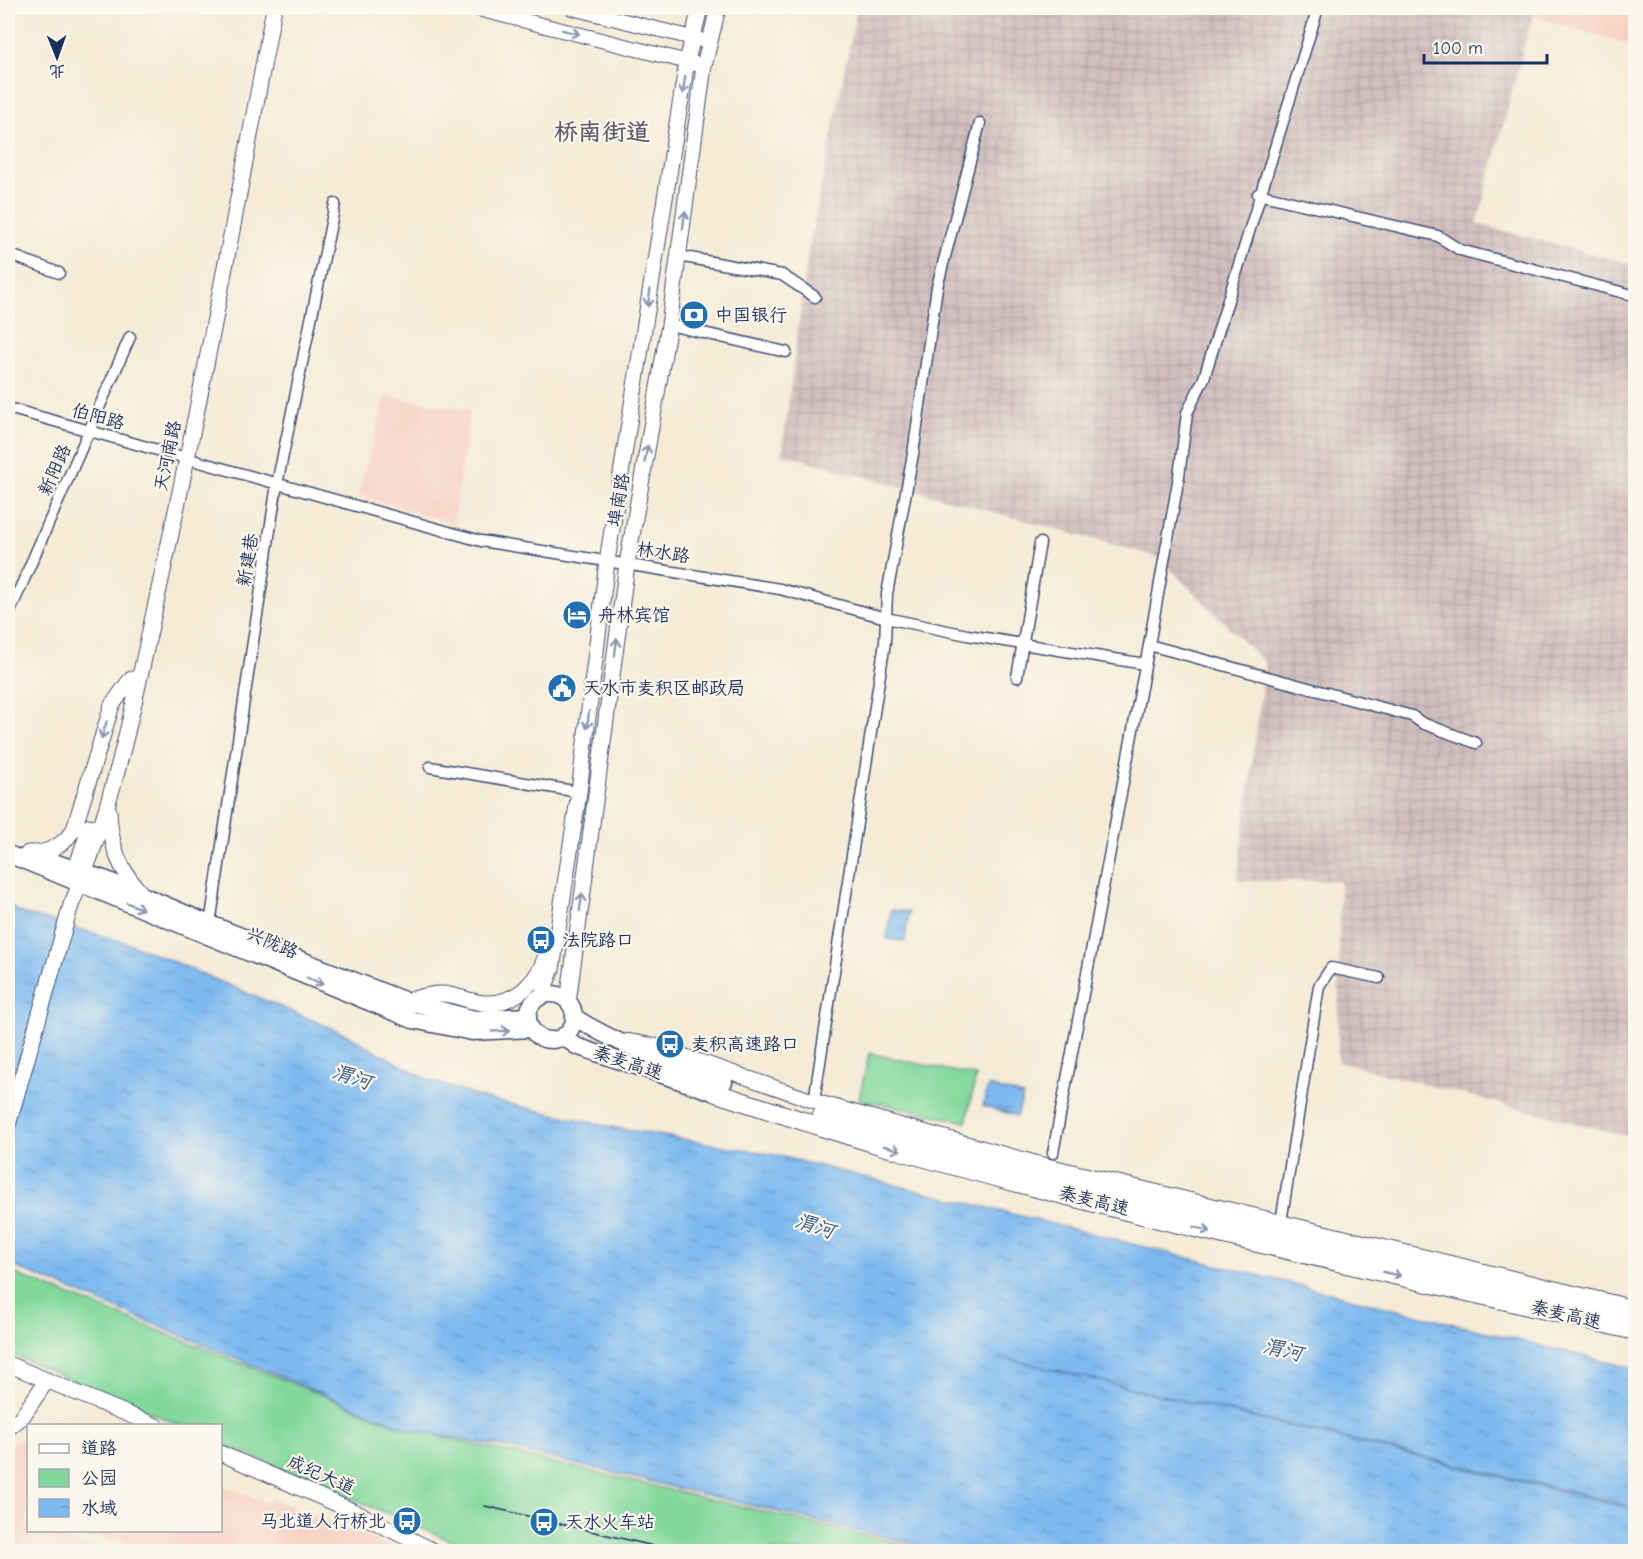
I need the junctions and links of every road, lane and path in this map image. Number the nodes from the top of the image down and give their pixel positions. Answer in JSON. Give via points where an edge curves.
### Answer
{"nodes":[{"id":1,"x":264,"y":8,"type":"edge"},
{"id":2,"x":274,"y":8,"type":"edge"},
{"id":3,"x":474,"y":8,"type":"edge"},
{"id":4,"x":572,"y":8,"type":"edge"},
{"id":5,"x":700,"y":8,"type":"edge"},
{"id":6,"x":718,"y":8,"type":"edge"},
{"id":7,"x":1318,"y":8,"type":"edge"},
{"id":8,"x":693,"y":37,"type":"junction"},
{"id":9,"x":709,"y":42,"type":"junction"},
{"id":10,"x":687,"y":61,"type":"junction"},
{"id":11,"x":704,"y":66,"type":"junction"},
{"id":12,"x":980,"y":123,"type":"dead end"},
{"id":13,"x":1258,"y":194,"type":"junction"},
{"id":14,"x":335,"y":204,"type":"dead end"},
{"id":15,"x":8,"y":254,"type":"edge"},
{"id":16,"x":680,"y":256,"type":"junction"},
{"id":17,"x":59,"y":273,"type":"dead end"},
{"id":18,"x":1635,"y":296,"type":"edge"},
{"id":19,"x":815,"y":297,"type":"dead end"},
{"id":20,"x":669,"y":325,"type":"junction"},
{"id":21,"x":130,"y":337,"type":"dead end"},
{"id":22,"x":786,"y":352,"type":"dead end"},
{"id":23,"x":8,"y":408,"type":"edge"},
{"id":24,"x":90,"y":432,"type":"junction"},
{"id":25,"x":184,"y":457,"type":"junction"},
{"id":26,"x":277,"y":484,"type":"junction"},
{"id":27,"x":1040,"y":543,"type":"dead end"},
{"id":28,"x":608,"y":561,"type":"junction"},
{"id":29,"x":627,"y":564,"type":"junction"},
{"id":30,"x":12,"y":593,"type":"edge"},
{"id":31,"x":8,"y":616,"type":"edge"},
{"id":32,"x":886,"y":618,"type":"junction"},
{"id":33,"x":1022,"y":644,"type":"junction"},
{"id":34,"x":1149,"y":645,"type":"junction"},
{"id":35,"x":1145,"y":664,"type":"junction"},
{"id":36,"x":1017,"y":677,"type":"dead end"},
{"id":37,"x":131,"y":679,"type":"junction"},
{"id":38,"x":1476,"y":743,"type":"dead end"},
{"id":39,"x":430,"y":767,"type":"dead end"},
{"id":40,"x":579,"y":792,"type":"junction"},
{"id":41,"x":108,"y":797,"type":"junction"},
{"id":42,"x":8,"y":844,"type":"edge"},
{"id":43,"x":28,"y":853,"type":"junction"},
{"id":44,"x":8,"y":854,"type":"edge"},
{"id":45,"x":78,"y":877,"type":"junction"},
{"id":46,"x":564,"y":892,"type":"junction"},
{"id":47,"x":144,"y":896,"type":"junction"},
{"id":48,"x":67,"y":904,"type":"junction"},
{"id":49,"x":210,"y":924,"type":"junction"},
{"id":50,"x":554,"y":954,"type":"junction"},
{"id":51,"x":574,"y":955,"type":"junction"},
{"id":52,"x":1378,"y":978,"type":"dead end"},
{"id":53,"x":541,"y":996,"type":"junction"},
{"id":54,"x":406,"y":1001,"type":"junction"},
{"id":55,"x":571,"y":1009,"type":"junction"},
{"id":56,"x":529,"y":1022,"type":"junction"},
{"id":57,"x":563,"y":1036,"type":"junction"},
{"id":58,"x":605,"y":1037,"type":"junction"},
{"id":59,"x":720,"y":1088,"type":"junction"},
{"id":60,"x":8,"y":1093,"type":"edge"},
{"id":61,"x":814,"y":1101,"type":"junction"},
{"id":62,"x":8,"y":1125,"type":"edge"},
{"id":63,"x":1053,"y":1154,"type":"dead end"},
{"id":64,"x":1281,"y":1222,"type":"junction"},
{"id":65,"x":1635,"y":1308,"type":"edge"},
{"id":66,"x":1635,"y":1317,"type":"edge"},
{"id":67,"x":1635,"y":1331,"type":"edge"},
{"id":68,"x":8,"y":1364,"type":"edge"},
{"id":69,"x":47,"y":1380,"type":"junction"},
{"id":70,"x":154,"y":1424,"type":"edge"},
{"id":71,"x":8,"y":1428,"type":"edge"},
{"id":72,"x":222,"y":1454,"type":"edge"},
{"id":73,"x":436,"y":1551,"type":"edge"}],
"edges":[{"from":1,"to":25,"type":"main road","name":"天河南路"},
{"from":2,"to":25,"type":"main road","name":"天河南路"},
{"from":3,"to":10,"type":"main road","one_way":true},
{"from":4,"to":8,"type":"main road"},
{"from":5,"to":8,"type":"main road","name":"埠南路"},
{"from":6,"to":9,"type":"main road","name":"埠南路"},
{"from":7,"to":13,"type":"street"},
{"from":8,"to":9,"type":"main road"},
{"from":8,"to":10,"type":"main road","name":"埠南路"},
{"from":9,"to":11,"type":"main road","name":"埠南路"},
{"from":10,"to":11,"type":"main road"},
{"from":10,"to":28,"type":"main road","name":"埠南路","one_way":true},
{"from":16,"to":11,"type":"main road","name":"埠南路","one_way":true},
{"from":12,"to":32,"type":"street","via":[[937,287]]},
{"from":13,"to":18,"type":"street","via":[[1438,236],[1460,250]]},
{"from":13,"to":34,"type":"street","via":[[1204,378],[1187,413]]},
{"from":14,"to":26,"type":"street","name":"新建巷"},
{"from":15,"to":17,"type":"street"},
{"from":16,"to":19,"type":"street","via":[[782,275]]},
{"from":16,"to":20,"type":"main road","name":"埠南路"},
{"from":20,"to":22,"type":"street"},
{"from":29,"to":20,"type":"main road","name":"埠南路","one_way":true},
{"from":21,"to":24,"type":"street","name":"新阳路"},
{"from":23,"to":24,"type":"street","name":"伯阳路"},
{"from":24,"to":25,"type":"street","name":"伯阳路"},
{"from":24,"to":30,"type":"street","name":"新阳路"},
{"from":25,"to":26,"type":"street","name":"林水路"},
{"from":25,"to":37,"type":"main road","name":"天河南路"},
{"from":25,"to":41,"type":"main road","name":"天河南路","via":[[139,681]]},
{"from":26,"to":28,"type":"street","name":"林水路","via":[[481,541]]},
{"from":26,"to":49,"type":"street","name":"新建巷"},
{"from":27,"to":33,"type":"street"},
{"from":28,"to":29,"type":"street","name":"林水路"},
{"from":28,"to":40,"type":"main road","name":"埠南路","one_way":true},
{"from":29,"to":32,"type":"street","name":"林水路","via":[[780,589]]},
{"from":51,"to":29,"type":"main road","name":"埠南路","one_way":true},
{"from":30,"to":31,"type":"street","name":"新阳路"},
{"from":32,"to":33,"type":"street","name":"林水路"},
{"from":32,"to":61,"type":"street"},
{"from":33,"to":35,"type":"street","name":"林水路"},
{"from":33,"to":36,"type":"street"},
{"from":34,"to":35,"type":"street"},
{"from":34,"to":38,"type":"street","via":[[1412,716]]},
{"from":35,"to":63,"type":"street"},
{"from":37,"to":43,"type":"main road","one_way":true,"via":[[112,705],[74,829],[53,849]]},
{"from":37,"to":45,"type":"main road","name":"天河南路"},
{"from":39,"to":40,"type":"street"},
{"from":40,"to":46,"type":"main road","name":"埠南路"},
{"from":41,"to":45,"type":"main road","name":"天河南路"},
{"from":41,"to":47,"type":"main road","via":[[114,849],[126,875]]},
{"from":42,"to":43,"type":"highway","name":"兴陇路"},
{"from":43,"to":45,"type":"highway","name":"兴陇路"},
{"from":44,"to":45,"type":"highway","name":"兴陇路"},
{"from":45,"to":47,"type":"highway","name":"兴陇路"},
{"from":45,"to":48,"type":"main road","name":"天河南路"},
{"from":45,"to":56,"type":"highway","name":"兴陇路","one_way":true,"via":[[413,1020],[472,1032]]},
{"from":46,"to":50,"type":"main road","name":"埠南路"},
{"from":46,"to":54,"type":"main road","via":[[542,966],[513,999],[482,1003],[444,994]]},
{"from":47,"to":49,"type":"highway","name":"兴陇路"},
{"from":48,"to":60,"type":"main road"},
{"from":48,"to":62,"type":"main road"},
{"from":49,"to":54,"type":"highway","name":"兴陇路"},
{"from":50,"to":51,"type":"main road","via":[[563,958]]},
{"from":50,"to":53,"type":"main road","name":"埠南路"},
{"from":51,"to":55,"type":"main road","name":"埠南路"},
{"from":52,"to":64,"type":"street","via":[[1331,968],[1319,986]]},
{"from":53,"to":55,"type":"highway","via":[[555,994]]},
{"from":53,"to":56,"type":"highway","via":[[531,1004]]},
{"from":54,"to":56,"type":"highway","name":"兴陇路","via":[[475,1019]]},
{"from":55,"to":57,"type":"highway","via":[[569,1031]]},
{"from":55,"to":58,"type":"highway","name":"秦麦高速"},
{"from":56,"to":57,"type":"highway","via":[[542,1038],[556,1040]]},
{"from":57,"to":59,"type":"highway","name":"秦麦高速","via":[[576,1046]]},
{"from":58,"to":59,"type":"highway","name":"秦麦高速"},
{"from":58,"to":61,"type":"main road","via":[[656,1046]]},
{"from":59,"to":66,"type":"highway","name":"秦麦高速","via":[[1109,1192]]},
{"from":59,"to":67,"type":"highway","name":"秦麦高速","one_way":true,"via":[[879,1145],[976,1171]]},
{"from":61,"to":64,"type":"main road","via":[[1033,1162]]},
{"from":64,"to":65,"type":"main road"},
{"from":68,"to":69,"type":"main road"},
{"from":69,"to":70,"type":"main road"},
{"from":69,"to":71,"type":"main road","via":[[22,1418]]},
{"from":72,"to":73,"type":"main road","name":"成纪大道"}]}
